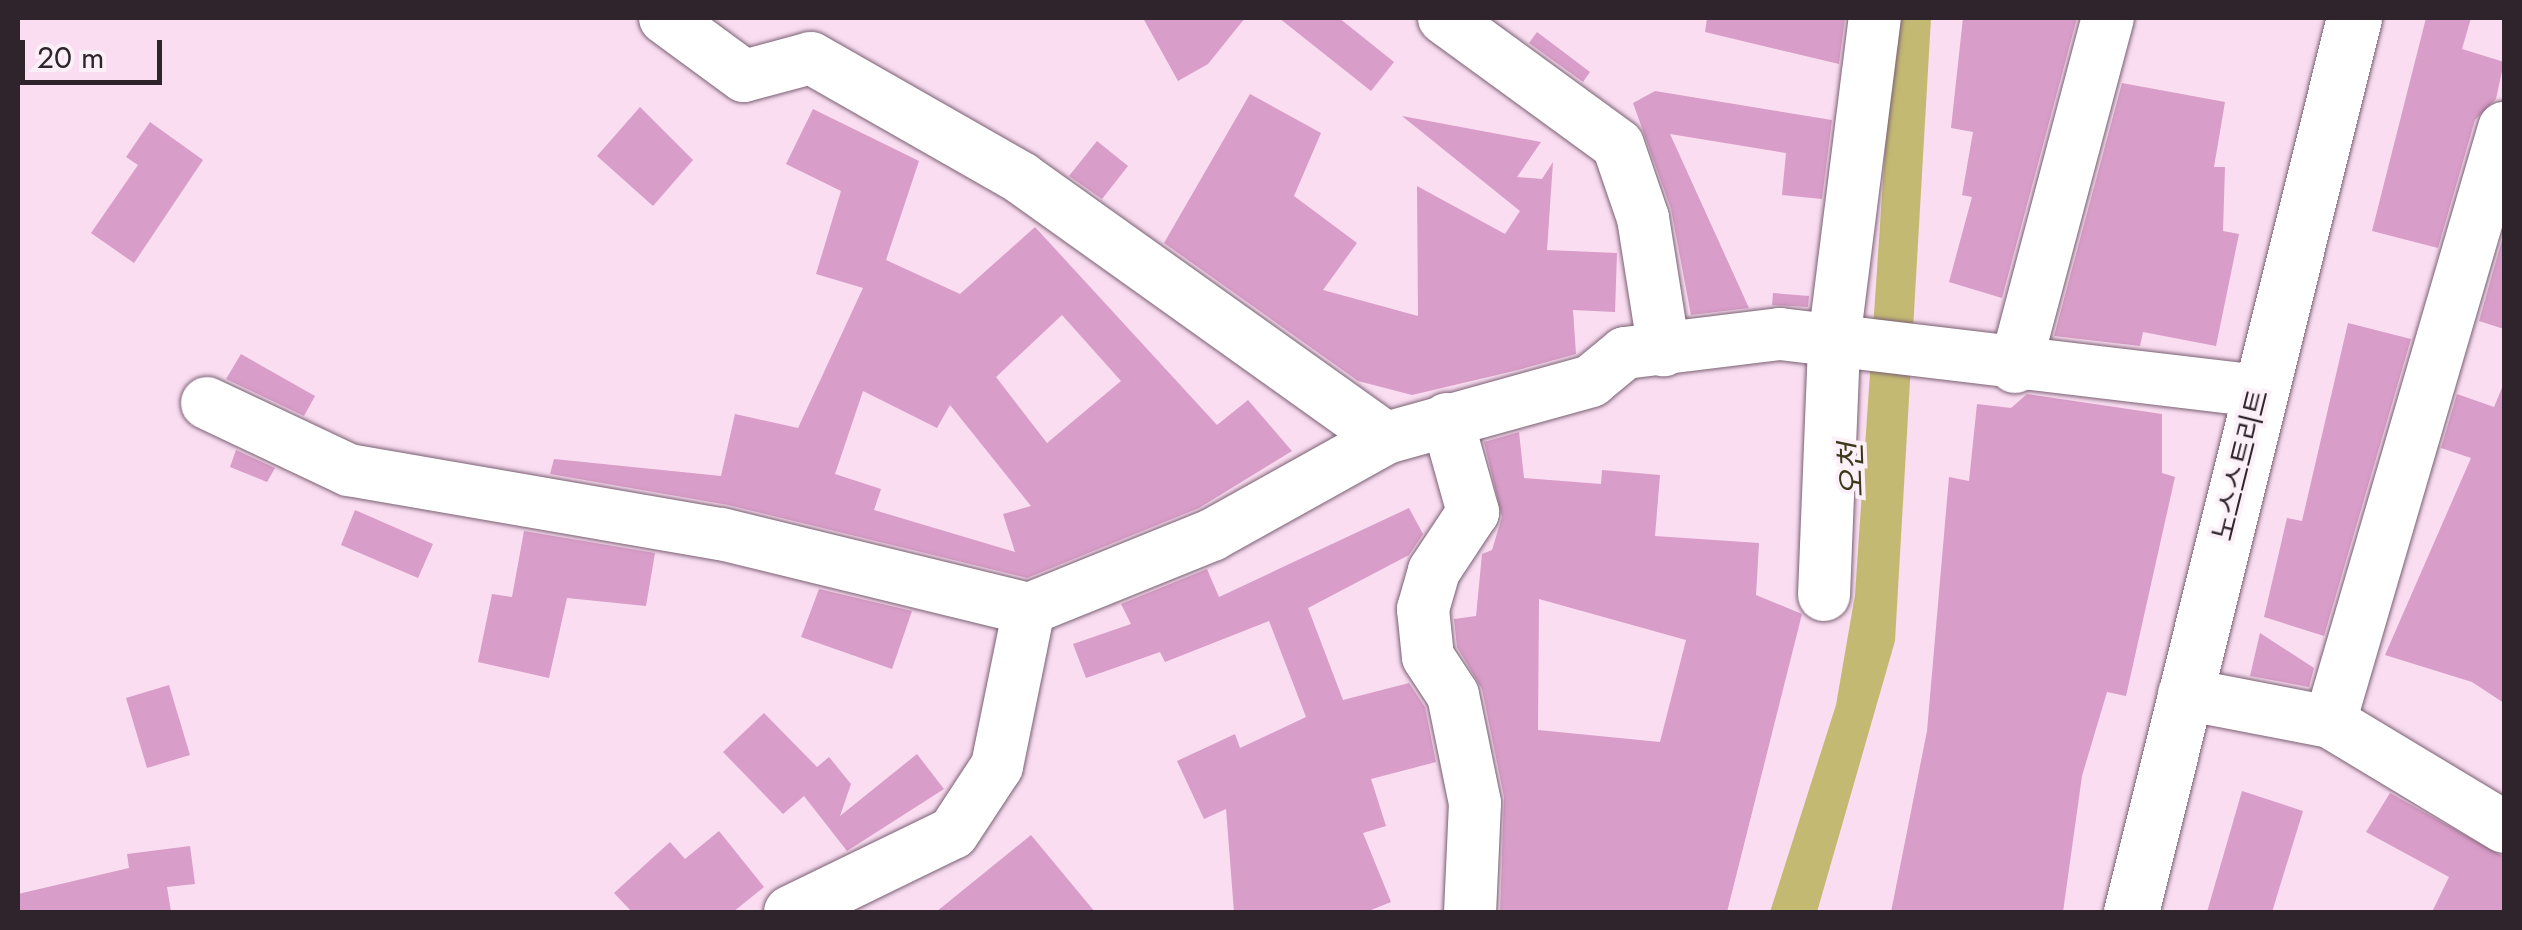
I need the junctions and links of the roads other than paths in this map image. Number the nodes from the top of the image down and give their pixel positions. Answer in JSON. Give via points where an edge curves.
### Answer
{"nodes":[{"id":1,"x":665,"y":18,"type":"edge"},
{"id":2,"x":1444,"y":18,"type":"edge"},
{"id":3,"x":1875,"y":18,"type":"edge"},
{"id":4,"x":2108,"y":18,"type":"edge"},
{"id":5,"x":2354,"y":18,"type":"edge"},
{"id":6,"x":2504,"y":128,"type":"edge"},
{"id":7,"x":1834,"y":340,"type":"junction"},
{"id":8,"x":1664,"y":350,"type":"junction"},
{"id":9,"x":2015,"y":367,"type":"junction"},
{"id":10,"x":2260,"y":391,"type":"junction"},
{"id":11,"x":207,"y":404,"type":"dead end"},
{"id":12,"x":1447,"y":419,"type":"junction"},
{"id":13,"x":1386,"y":438,"type":"junction"},
{"id":14,"x":1824,"y":594,"type":"dead end"},
{"id":15,"x":1030,"y":609,"type":"junction"},
{"id":16,"x":2184,"y":694,"type":"junction"},
{"id":17,"x":2330,"y":722,"type":"junction"},
{"id":18,"x":2504,"y":828,"type":"edge"},
{"id":19,"x":790,"y":912,"type":"edge"},
{"id":20,"x":1470,"y":912,"type":"edge"},
{"id":21,"x":2131,"y":912,"type":"edge"}],
"edges":[{"from":1,"to":13,"type":"street","via":[[744,76],[811,58],[1020,178]]},
{"from":2,"to":8,"type":"street","via":[[1618,145],[1644,218]]},
{"from":3,"to":7,"type":"street"},
{"from":4,"to":9,"type":"street"},
{"from":5,"to":10,"type":"main road","name":"노스스트리트"},
{"from":6,"to":17,"type":"street"},
{"from":7,"to":8,"type":"street","via":[[1780,334]]},
{"from":7,"to":9,"type":"street"},
{"from":7,"to":14,"type":"street"},
{"from":8,"to":12,"type":"street","via":[[1626,353],[1590,381]]},
{"from":9,"to":10,"type":"street"},
{"from":10,"to":16,"type":"main road","name":"노스스트리트"},
{"from":11,"to":15,"type":"street","via":[[349,470],[721,534]]},
{"from":12,"to":13,"type":"street"},
{"from":12,"to":20,"type":"street","via":[[1473,512],[1434,572],[1423,609],[1428,657],[1453,695],[1475,803]]},
{"from":13,"to":15,"type":"street","via":[[1212,535]]},
{"from":15,"to":19,"type":"street","via":[[997,766],[953,833]]},
{"from":16,"to":17,"type":"street"},
{"from":16,"to":21,"type":"main road","name":"노스스트리트"},
{"from":17,"to":18,"type":"street"}]}
